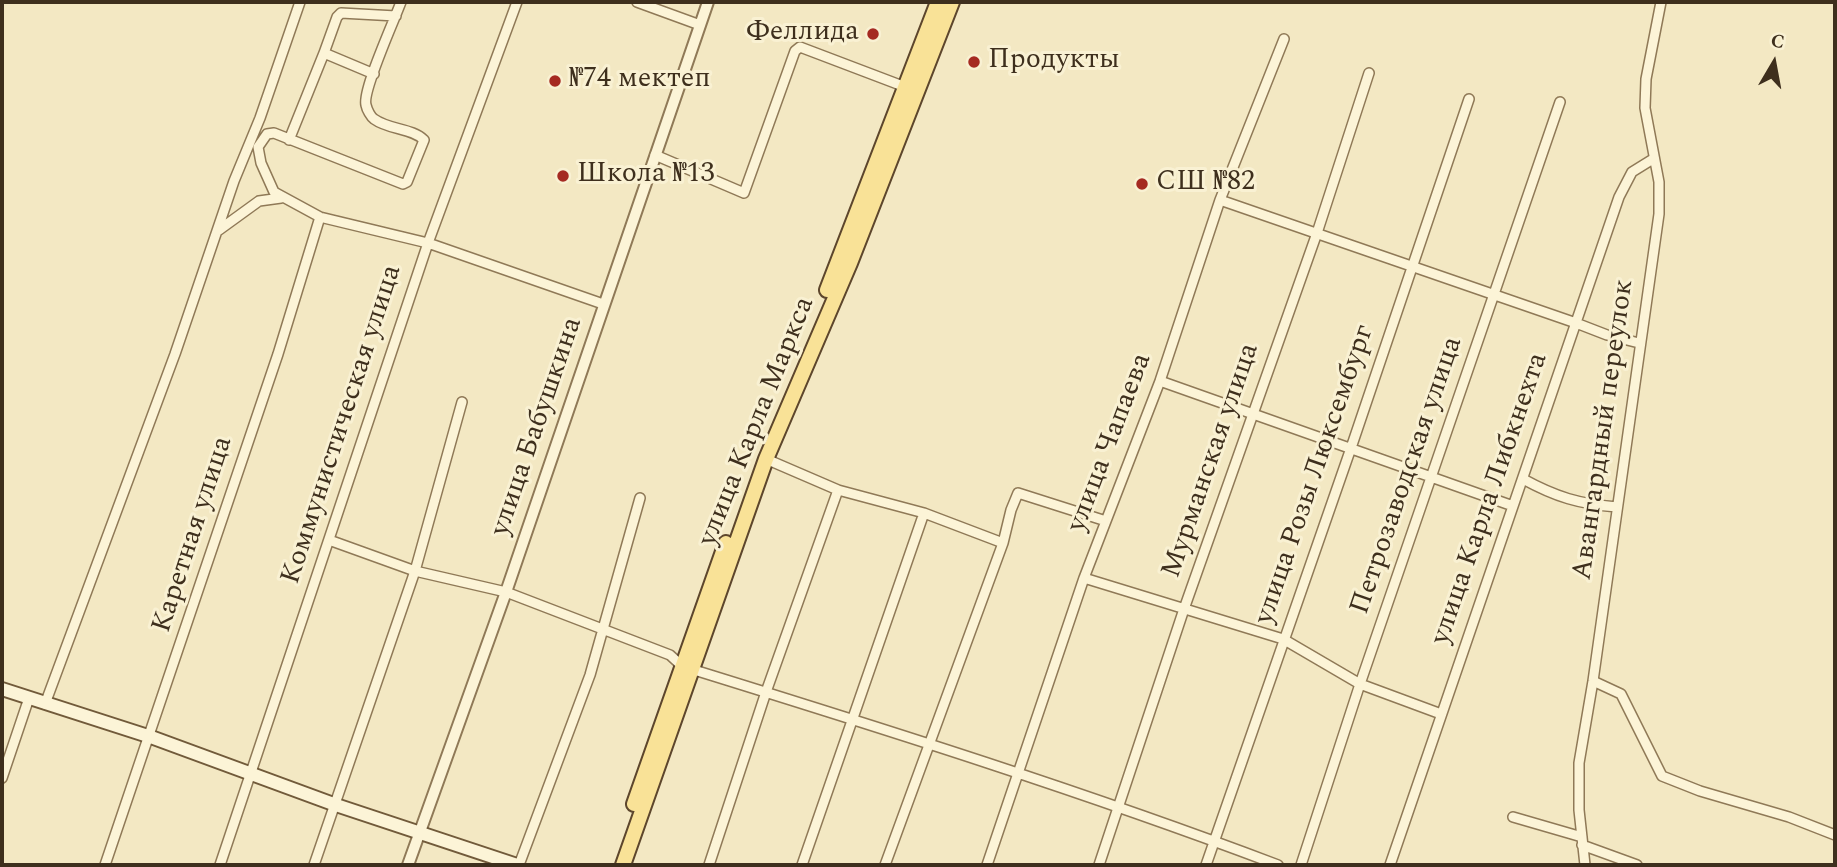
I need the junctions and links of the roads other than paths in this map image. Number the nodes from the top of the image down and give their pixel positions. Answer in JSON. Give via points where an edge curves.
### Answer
{"nodes":[{"id":1,"x":300,"y":2,"type":"edge"},
{"id":2,"x":401,"y":2,"type":"edge"},
{"id":3,"x":517,"y":2,"type":"edge"},
{"id":4,"x":638,"y":2,"type":"edge"},
{"id":5,"x":708,"y":2,"type":"edge"},
{"id":6,"x":938,"y":2,"type":"edge"},
{"id":7,"x":952,"y":2,"type":"edge"},
{"id":8,"x":1661,"y":2,"type":"edge"},
{"id":9,"x":396,"y":16,"type":"junction"},
{"id":10,"x":700,"y":25,"type":"junction"},
{"id":11,"x":1284,"y":39,"type":"dead end"},
{"id":12,"x":324,"y":52,"type":"junction"},
{"id":13,"x":1369,"y":72,"type":"dead end"},
{"id":14,"x":374,"y":74,"type":"junction"},
{"id":15,"x":911,"y":89,"type":"junction"},
{"id":16,"x":1469,"y":99,"type":"dead end"},
{"id":17,"x":1560,"y":102,"type":"dead end"},
{"id":18,"x":256,"y":139,"type":"junction"},
{"id":19,"x":289,"y":140,"type":"junction"},
{"id":20,"x":655,"y":155,"type":"junction"},
{"id":21,"x":1654,"y":159,"type":"junction"},
{"id":22,"x":281,"y":198,"type":"junction"},
{"id":23,"x":1220,"y":200,"type":"junction"},
{"id":24,"x":320,"y":217,"type":"junction"},
{"id":25,"x":218,"y":231,"type":"junction"},
{"id":26,"x":1317,"y":233,"type":"junction"},
{"id":27,"x":428,"y":243,"type":"junction"},
{"id":28,"x":1413,"y":266,"type":"junction"},
{"id":29,"x":1495,"y":295,"type":"junction"},
{"id":30,"x":603,"y":303,"type":"junction"},
{"id":31,"x":1576,"y":323,"type":"junction"},
{"id":32,"x":1639,"y":343,"type":"junction"},
{"id":33,"x":1160,"y":381,"type":"junction"},
{"id":34,"x":462,"y":402,"type":"dead end"},
{"id":35,"x":1252,"y":413,"type":"junction"},
{"id":36,"x":1351,"y":448,"type":"junction"},
{"id":37,"x":766,"y":459,"type":"junction"},
{"id":38,"x":1432,"y":477,"type":"junction"},
{"id":39,"x":1523,"y":479,"type":"junction"},
{"id":40,"x":838,"y":490,"type":"junction"},
{"id":41,"x":640,"y":498,"type":"dead end"},
{"id":42,"x":1513,"y":506,"type":"junction"},
{"id":43,"x":1617,"y":506,"type":"junction"},
{"id":44,"x":924,"y":513,"type":"junction"},
{"id":45,"x":1106,"y":522,"type":"junction"},
{"id":46,"x":329,"y":540,"type":"junction"},
{"id":47,"x":1003,"y":543,"type":"junction"},
{"id":48,"x":415,"y":571,"type":"junction"},
{"id":49,"x":1084,"y":578,"type":"junction"},
{"id":50,"x":506,"y":592,"type":"junction"},
{"id":51,"x":1184,"y":609,"type":"junction"},
{"id":52,"x":604,"y":629,"type":"junction"},
{"id":53,"x":1283,"y":639,"type":"junction"},
{"id":54,"x":687,"y":667,"type":"junction"},
{"id":55,"x":1593,"y":681,"type":"junction"},
{"id":56,"x":1360,"y":684,"type":"junction"},
{"id":57,"x":2,"y":689,"type":"edge"},
{"id":58,"x":766,"y":692,"type":"junction"},
{"id":59,"x":29,"y":698,"type":"junction"},
{"id":60,"x":45,"y":704,"type":"junction"},
{"id":61,"x":1441,"y":714,"type":"junction"},
{"id":62,"x":854,"y":718,"type":"junction"},
{"id":63,"x":150,"y":737,"type":"junction"},
{"id":64,"x":930,"y":744,"type":"junction"},
{"id":65,"x":252,"y":774,"type":"junction"},
{"id":66,"x":1017,"y":774,"type":"junction"},
{"id":67,"x":2,"y":778,"type":"edge"},
{"id":68,"x":336,"y":805,"type":"junction"},
{"id":69,"x":1120,"y":807,"type":"junction"},
{"id":70,"x":1513,"y":817,"type":"dead end"},
{"id":71,"x":419,"y":832,"type":"junction"},
{"id":72,"x":1835,"y":835,"type":"edge"},
{"id":73,"x":1214,"y":841,"type":"junction"},
{"id":74,"x":1582,"y":841,"type":"junction"},
{"id":75,"x":105,"y":865,"type":"edge"},
{"id":76,"x":220,"y":865,"type":"edge"},
{"id":77,"x":314,"y":865,"type":"edge"},
{"id":78,"x":408,"y":865,"type":"edge"},
{"id":79,"x":518,"y":865,"type":"edge"},
{"id":80,"x":616,"y":865,"type":"edge"},
{"id":81,"x":709,"y":865,"type":"edge"},
{"id":82,"x":802,"y":865,"type":"edge"},
{"id":83,"x":885,"y":865,"type":"edge"},
{"id":84,"x":987,"y":865,"type":"edge"},
{"id":85,"x":1099,"y":865,"type":"edge"},
{"id":86,"x":1206,"y":865,"type":"edge"},
{"id":87,"x":1278,"y":865,"type":"edge"},
{"id":88,"x":1301,"y":865,"type":"edge"},
{"id":89,"x":1390,"y":865,"type":"edge"},
{"id":90,"x":1585,"y":865,"type":"edge"},
{"id":91,"x":1637,"y":865,"type":"edge"}],
"edges":[{"from":1,"to":18,"type":"street"},
{"from":2,"to":9,"type":"street"},
{"from":3,"to":27,"type":"street","name":"Коммунистическая улица"},
{"from":4,"to":10,"type":"street"},
{"from":5,"to":10,"type":"street","name":"улица Бабушкина"},
{"from":6,"to":15,"type":"main road","name":"улица Карла Маркса"},
{"from":7,"to":15,"type":"main road","name":"улица Карла Маркса"},
{"from":8,"to":21,"type":"street","name":"Авангардный переулок","via":[[1646,79]]},
{"from":9,"to":12,"type":"street","via":[[341,13]]},
{"from":9,"to":14,"type":"street"},
{"from":10,"to":20,"type":"street","name":"улица Бабушкина"},
{"from":11,"to":23,"type":"street","name":"улица Чапаева"},
{"from":12,"to":14,"type":"street"},
{"from":12,"to":19,"type":"street"},
{"from":13,"to":26,"type":"street","name":"Мурманская улица"},
{"from":14,"to":19,"type":"street","via":[[365,104],[372,118],[424,140],[406,184]]},
{"from":15,"to":20,"type":"street","via":[[800,47],[744,193]]},
{"from":15,"to":37,"type":"main road","name":"улица Карла Маркса","via":[[850,263]]},
{"from":15,"to":54,"type":"main road","name":"улица Карла Маркса","via":[[754,469]]},
{"from":16,"to":28,"type":"street","name":"улица Розы Люксембург"},
{"from":17,"to":29,"type":"street","name":"Петрозаводская улица"},
{"from":18,"to":19,"type":"street","via":[[274,133]]},
{"from":18,"to":22,"type":"street","via":[[266,175]]},
{"from":18,"to":25,"type":"street","via":[[234,181]]},
{"from":20,"to":30,"type":"street","name":"улица Бабушкина"},
{"from":21,"to":31,"type":"street","name":"улица Карла Либкнехта","via":[[1632,172],[1619,197]]},
{"from":21,"to":32,"type":"street","name":"Авангардный переулок","via":[[1659,214]]},
{"from":22,"to":24,"type":"street"},
{"from":22,"to":25,"type":"street","via":[[259,201]]},
{"from":23,"to":26,"type":"street"},
{"from":23,"to":33,"type":"street","name":"улица Чапаева"},
{"from":24,"to":27,"type":"street"},
{"from":24,"to":63,"type":"street","name":"Каретная улица"},
{"from":25,"to":60,"type":"street"},
{"from":26,"to":28,"type":"street"},
{"from":26,"to":35,"type":"street","name":"Мурманская улица"},
{"from":27,"to":30,"type":"street"},
{"from":27,"to":46,"type":"street","name":"Коммунистическая улица"},
{"from":28,"to":29,"type":"street"},
{"from":28,"to":36,"type":"street","name":"улица Розы Люксембург"},
{"from":29,"to":31,"type":"street"},
{"from":29,"to":38,"type":"street","name":"Петрозаводская улица"},
{"from":30,"to":50,"type":"street","name":"улица Бабушкина"},
{"from":31,"to":32,"type":"street"},
{"from":31,"to":39,"type":"street","name":"улица Карла Либкнехта"},
{"from":32,"to":43,"type":"street","name":"Авангардный переулок"},
{"from":33,"to":35,"type":"street"},
{"from":33,"to":45,"type":"street","name":"улица Чапаева"},
{"from":34,"to":48,"type":"street"},
{"from":35,"to":36,"type":"street"},
{"from":35,"to":51,"type":"street","name":"Мурманская улица"},
{"from":36,"to":38,"type":"street"},
{"from":36,"to":53,"type":"street","name":"улица Розы Люксембург"},
{"from":37,"to":40,"type":"street"},
{"from":37,"to":54,"type":"main road","name":"улица Карла Маркса"},
{"from":38,"to":42,"type":"street"},
{"from":38,"to":56,"type":"street","name":"Петрозаводская улица"},
{"from":39,"to":42,"type":"street","name":"улица Карла Либкнехта"},
{"from":39,"to":43,"type":"street","via":[[1571,501]]},
{"from":40,"to":44,"type":"street"},
{"from":40,"to":58,"type":"street"},
{"from":41,"to":52,"type":"street"},
{"from":42,"to":61,"type":"street","name":"улица Карла Либкнехта"},
{"from":43,"to":55,"type":"street","name":"Авангардный переулок"},
{"from":44,"to":47,"type":"street"},
{"from":44,"to":62,"type":"street"},
{"from":45,"to":47,"type":"street","via":[[1018,493]]},
{"from":45,"to":49,"type":"street","name":"улица Чапаева"},
{"from":46,"to":48,"type":"street"},
{"from":46,"to":65,"type":"street","name":"Коммунистическая улица"},
{"from":47,"to":64,"type":"street"},
{"from":48,"to":50,"type":"street"},
{"from":48,"to":68,"type":"street"},
{"from":49,"to":51,"type":"street"},
{"from":49,"to":66,"type":"street","name":"улица Чапаева"},
{"from":50,"to":52,"type":"street"},
{"from":50,"to":71,"type":"street","name":"улица Бабушкина"},
{"from":51,"to":53,"type":"street"},
{"from":51,"to":69,"type":"street","name":"Мурманская улица"},
{"from":52,"to":54,"type":"street","via":[[670,655]]},
{"from":52,"to":79,"type":"street"},
{"from":53,"to":56,"type":"street"},
{"from":53,"to":73,"type":"street","name":"улица Розы Люксембург"},
{"from":54,"to":58,"type":"street"},
{"from":54,"to":80,"type":"main road","name":"улица Карла Маркса"},
{"from":55,"to":72,"type":"street","via":[[1621,694],[1662,776]]},
{"from":55,"to":74,"type":"street","name":"Авангардный переулок","via":[[1579,763]]},
{"from":56,"to":61,"type":"street"},
{"from":56,"to":88,"type":"street","name":"Петрозаводская улица"},
{"from":57,"to":59,"type":"main road"},
{"from":58,"to":62,"type":"street"},
{"from":58,"to":81,"type":"street"},
{"from":59,"to":60,"type":"main road"},
{"from":59,"to":67,"type":"street"},
{"from":60,"to":63,"type":"main road"},
{"from":61,"to":89,"type":"street","name":"улица Карла Либкнехта"},
{"from":62,"to":64,"type":"street"},
{"from":62,"to":82,"type":"street"},
{"from":63,"to":65,"type":"main road"},
{"from":63,"to":75,"type":"street","name":"Каретная улица"},
{"from":64,"to":66,"type":"street"},
{"from":64,"to":83,"type":"street"},
{"from":65,"to":68,"type":"main road"},
{"from":65,"to":76,"type":"street","name":"Коммунистическая улица"},
{"from":66,"to":69,"type":"street"},
{"from":66,"to":84,"type":"street","name":"улица Чапаева"},
{"from":68,"to":71,"type":"main road"},
{"from":68,"to":77,"type":"street"},
{"from":69,"to":73,"type":"street"},
{"from":69,"to":85,"type":"street","name":"Мурманская улица"},
{"from":70,"to":74,"type":"street"},
{"from":71,"to":78,"type":"street","name":"улица Бабушкина"},
{"from":71,"to":79,"type":"main road"},
{"from":73,"to":86,"type":"street","name":"улица Розы Люксембург"},
{"from":73,"to":87,"type":"street"},
{"from":74,"to":90,"type":"street","name":"Авангардный переулок"},
{"from":74,"to":91,"type":"street"}]}
